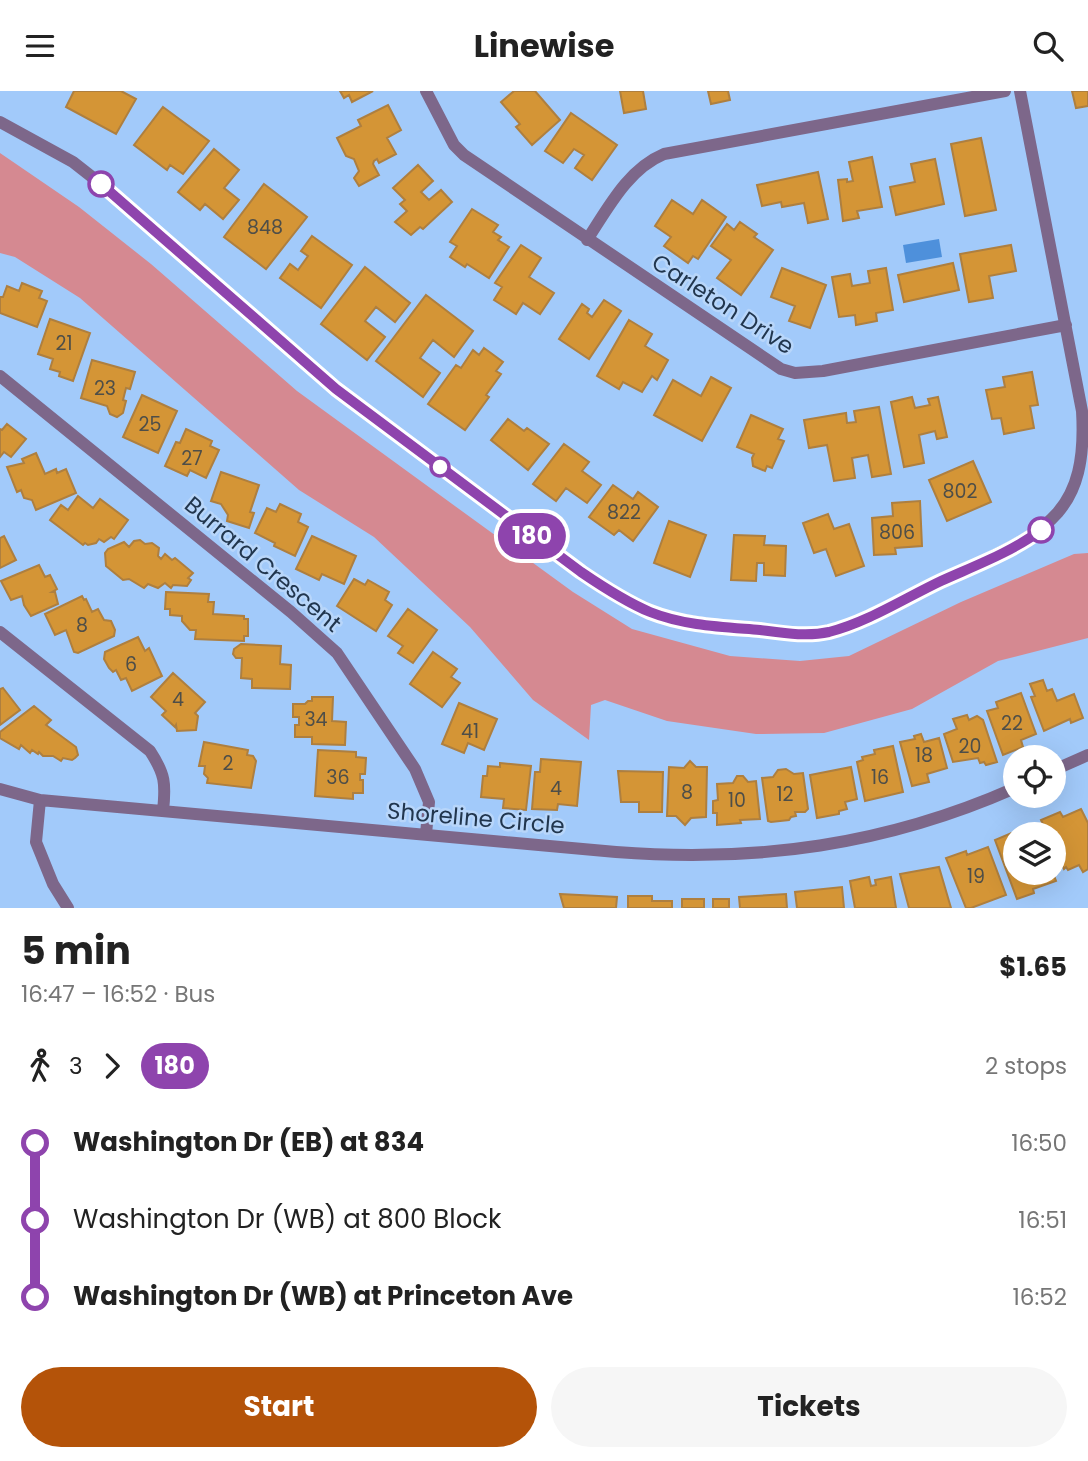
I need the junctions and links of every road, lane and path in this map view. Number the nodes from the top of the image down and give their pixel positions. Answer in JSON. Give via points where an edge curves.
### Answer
{"nodes":[{"id":1,"x":426,"y":91,"type":"edge"},
{"id":2,"x":1005,"y":91,"type":"edge"},
{"id":3,"x":1020,"y":91,"type":"edge"},
{"id":4,"x":0,"y":122,"type":"edge"},
{"id":5,"x":587,"y":240,"type":"junction"},
{"id":6,"x":1066,"y":325,"type":"junction"},
{"id":7,"x":0,"y":376,"type":"edge"},
{"id":8,"x":0,"y":632,"type":"edge"},
{"id":9,"x":1088,"y":755,"type":"edge"},
{"id":10,"x":1066,"y":765,"type":"edge"},
{"id":11,"x":0,"y":789,"type":"edge"},
{"id":12,"x":1003,"y":792,"type":"edge"},
{"id":13,"x":40,"y":800,"type":"junction"},
{"id":14,"x":163,"y":811,"type":"junction"},
{"id":15,"x":426,"y":834,"type":"junction"},
{"id":16,"x":68,"y":908,"type":"edge"}],
"edges":[{"from":1,"to":5,"type":"street","name":"Carleton Drive","via":[[464,155]]},
{"from":2,"to":5,"type":"street","via":[[664,154],[631,177]]},
{"from":3,"to":6,"type":"street"},
{"from":4,"to":6,"type":"street","via":[[73,162],[336,389],[581,572],[612,593],[684,622],[804,635],[826,633],[1028,540],[1068,498],[1081,467],[1082,411]]},
{"from":5,"to":6,"type":"street","name":"Carleton Drive","via":[[772,364],[795,373],[823,372]]},
{"from":7,"to":15,"type":"street","name":"Burrard Crescent","via":[[337,653],[419,777],[429,802]]},
{"from":8,"to":14,"type":"street","via":[[150,751],[165,782]]},
{"from":9,"to":10,"type":"street"},
{"from":11,"to":13,"type":"street","name":"Shoreline Circle"},
{"from":12,"to":15,"type":"street","name":"Shoreline Circle","via":[[886,834],[763,853],[659,855]]},
{"from":13,"to":14,"type":"street","name":"Shoreline Circle"},
{"from":13,"to":16,"type":"street","via":[[36,842]]},
{"from":14,"to":15,"type":"street","name":"Shoreline Circle"}]}
